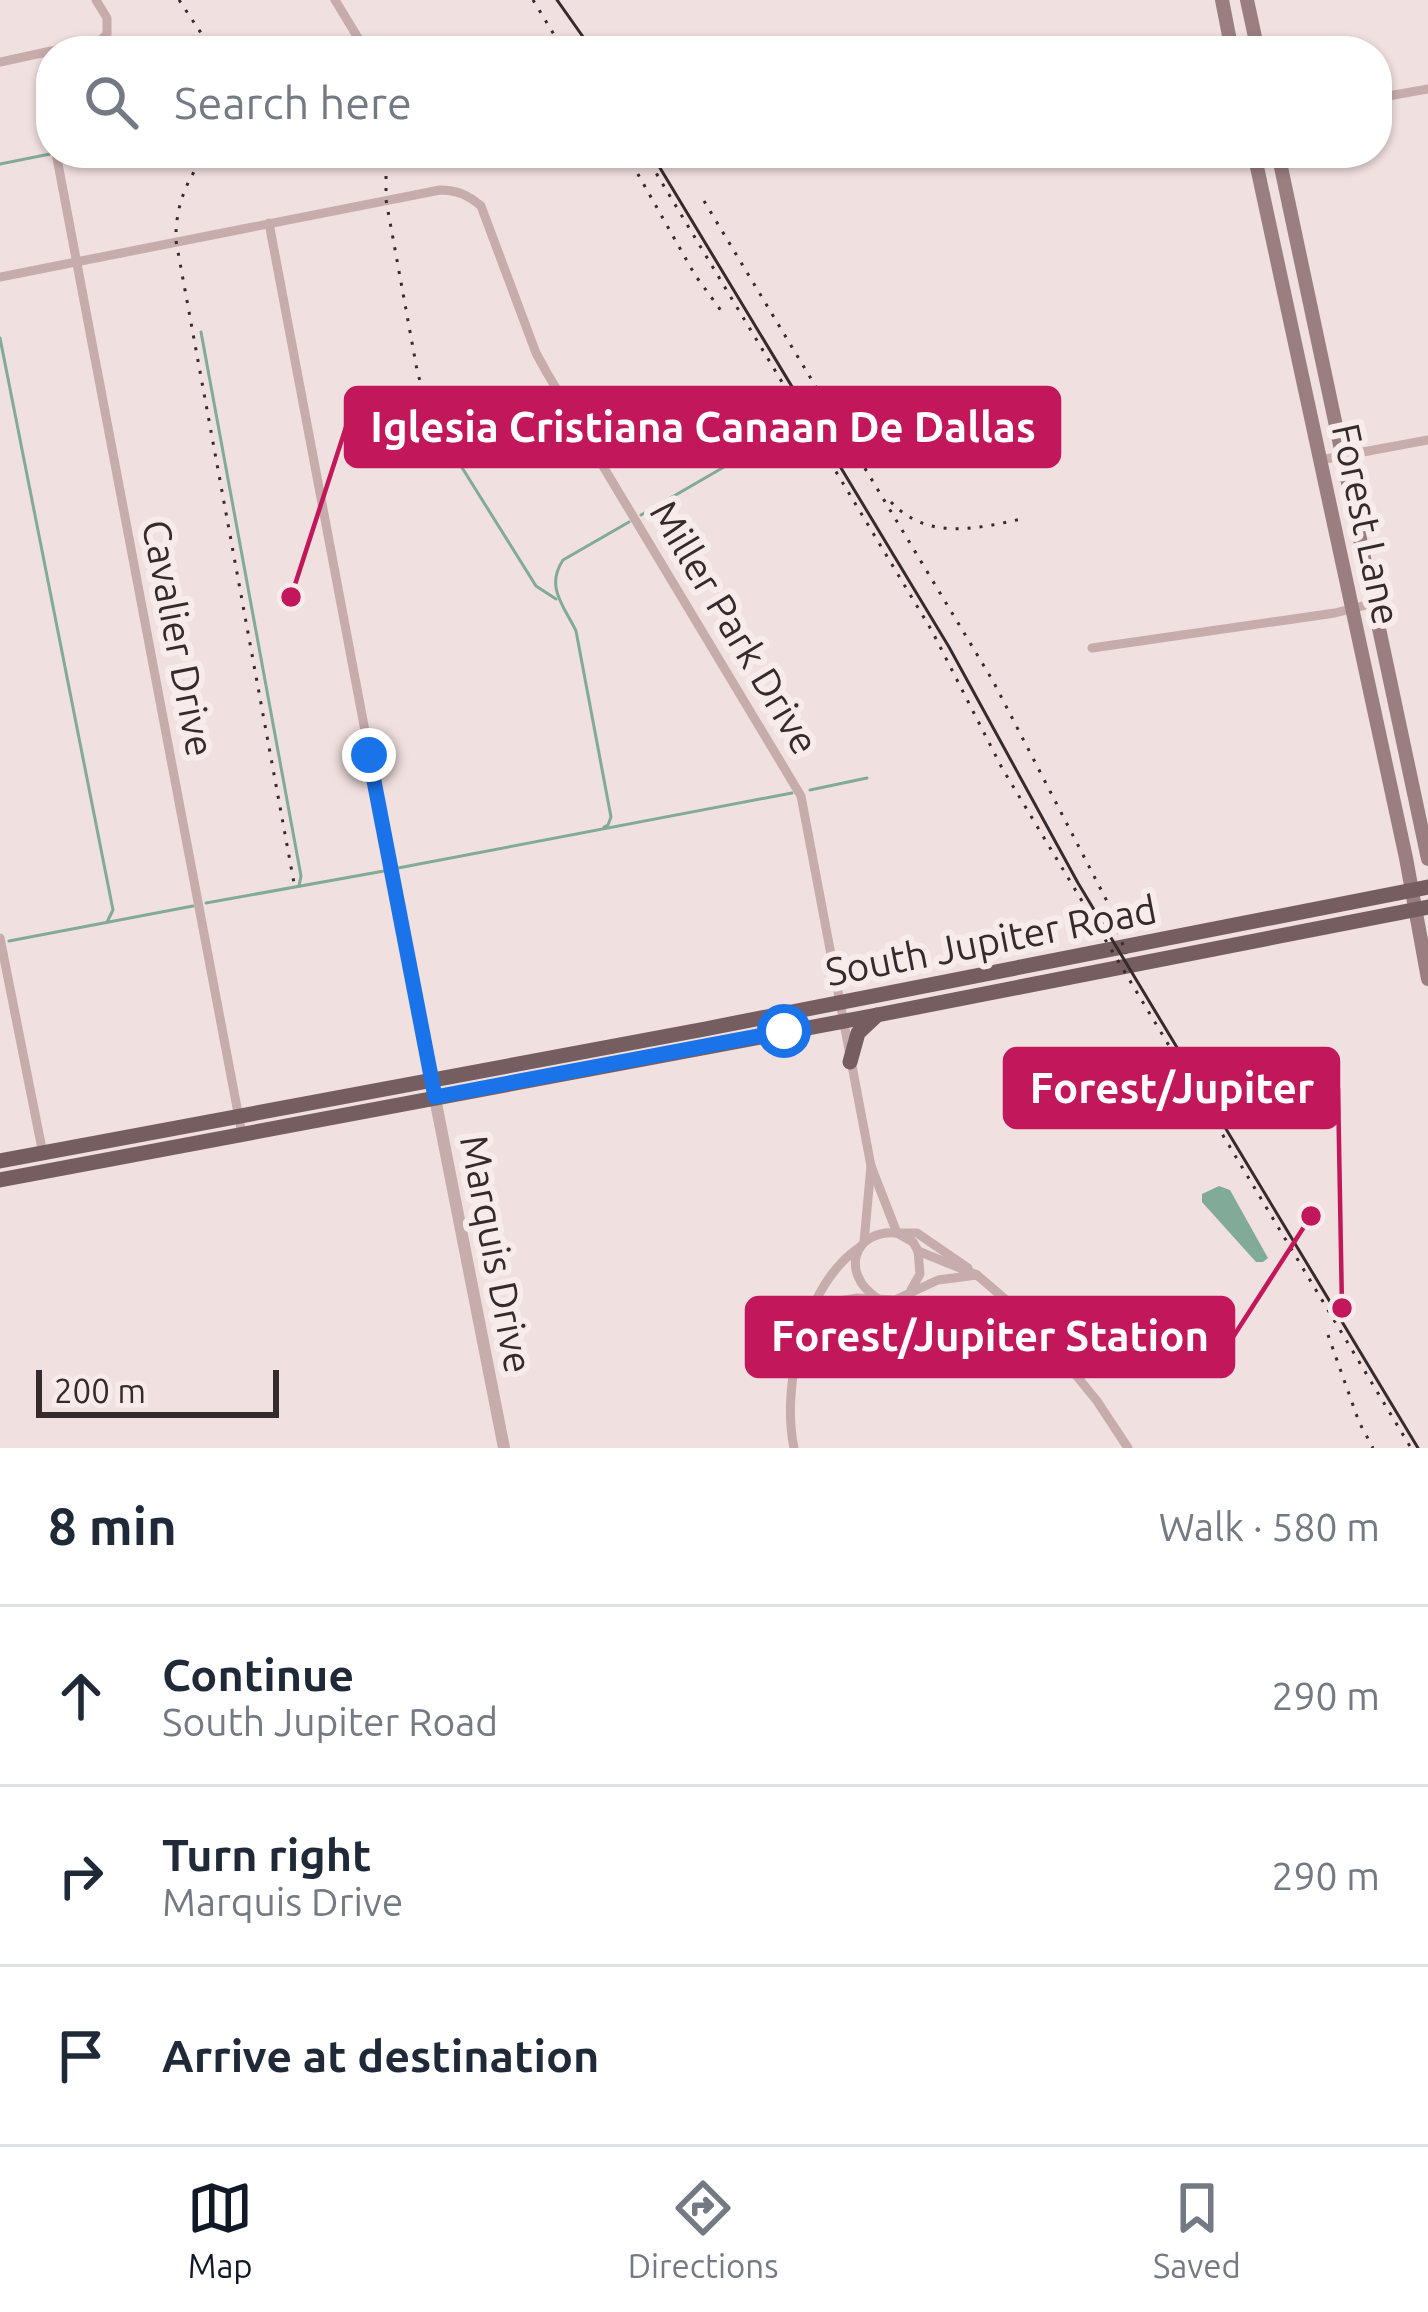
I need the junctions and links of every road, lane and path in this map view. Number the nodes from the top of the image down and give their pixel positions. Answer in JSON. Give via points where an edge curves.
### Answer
{"nodes":[{"id":1,"x":96,"y":0,"type":"edge"},
{"id":2,"x":335,"y":0,"type":"edge"},
{"id":3,"x":1222,"y":0,"type":"edge"},
{"id":4,"x":1247,"y":0,"type":"edge"},
{"id":5,"x":105,"y":36,"type":"edge"},
{"id":6,"x":357,"y":36,"type":"edge"},
{"id":7,"x":1229,"y":36,"type":"edge"},
{"id":8,"x":1255,"y":36,"type":"edge"},
{"id":9,"x":36,"y":54,"type":"edge"},
{"id":10,"x":0,"y":62,"type":"edge"},
{"id":11,"x":1428,"y":89,"type":"edge"},
{"id":12,"x":1392,"y":95,"type":"edge"},
{"id":13,"x":59,"y":168,"type":"edge"},
{"id":14,"x":1257,"y":168,"type":"edge"},
{"id":15,"x":1281,"y":168,"type":"edge"},
{"id":16,"x":269,"y":224,"type":"junction"},
{"id":17,"x":77,"y":261,"type":"junction"},
{"id":18,"x":0,"y":277,"type":"edge"},
{"id":19,"x":1309,"y":297,"type":"junction"},
{"id":20,"x":1286,"y":302,"type":"junction"},
{"id":21,"x":1428,"y":440,"type":"edge"},
{"id":22,"x":1342,"y":456,"type":"junction"},
{"id":23,"x":1320,"y":460,"type":"junction"},
{"id":24,"x":1374,"y":603,"type":"junction"},
{"id":25,"x":1351,"y":610,"type":"junction"},
{"id":26,"x":1092,"y":648,"type":"dead end"},
{"id":27,"x":1428,"y":859,"type":"edge"},
{"id":28,"x":1420,"y":889,"type":"edge"},
{"id":29,"x":1422,"y":908,"type":"edge"},
{"id":30,"x":1242,"y":925,"type":"junction"},
{"id":31,"x":0,"y":938,"type":"edge"},
{"id":32,"x":1246,"y":943,"type":"junction"},
{"id":33,"x":1428,"y":979,"type":"edge"},
{"id":34,"x":1004,"y":980,"type":"junction"},
{"id":35,"x":840,"y":1003,"type":"junction"},
{"id":36,"x":877,"y":1015,"type":"junction"},
{"id":37,"x":843,"y":1021,"type":"junction"},
{"id":38,"x":638,"y":1050,"type":"junction"},
{"id":39,"x":850,"y":1062,"type":"junction"},
{"id":40,"x":433,"y":1089,"type":"junction"},
{"id":41,"x":239,"y":1115,"type":"junction"},
{"id":42,"x":242,"y":1134,"type":"junction"},
{"id":43,"x":137,"y":1135,"type":"junction"},
{"id":44,"x":140,"y":1154,"type":"junction"},
{"id":45,"x":0,"y":1162,"type":"edge"},
{"id":46,"x":44,"y":1162,"type":"junction"},
{"id":47,"x":871,"y":1166,"type":"junction"},
{"id":48,"x":0,"y":1180,"type":"edge"},
{"id":49,"x":898,"y":1233,"type":"junction"},
{"id":50,"x":862,"y":1245,"type":"junction"},
{"id":51,"x":918,"y":1250,"type":"junction"},
{"id":52,"x":977,"y":1275,"type":"junction"},
{"id":53,"x":908,"y":1294,"type":"junction"},
{"id":54,"x":880,"y":1300,"type":"junction"},
{"id":55,"x":803,"y":1329,"type":"junction"},
{"id":56,"x":504,"y":1448,"type":"edge"},
{"id":57,"x":794,"y":1448,"type":"edge"},
{"id":58,"x":1128,"y":1448,"type":"edge"}],
"edges":[{"from":1,"to":5,"type":"street","via":[[107,18]]},
{"from":2,"to":6,"type":"street"},
{"from":3,"to":7,"type":"main road"},
{"from":4,"to":8,"type":"main road"},
{"from":9,"to":10,"type":"street"},
{"from":11,"to":12,"type":"street"},
{"from":13,"to":17,"type":"street","name":"Cavalier Drive"},
{"from":14,"to":20,"type":"main road","name":"Forest Lane"},
{"from":15,"to":19,"type":"main road","name":"Forest Lane"},
{"from":16,"to":17,"type":"street","name":"Miller Park Drive"},
{"from":16,"to":35,"type":"street","name":"Miller Park Drive","via":[[440,190],[481,206],[545,369],[801,796]]},
{"from":16,"to":40,"type":"street","name":"Marquis Drive"},
{"from":17,"to":18,"type":"street","name":"Miller Park Drive"},
{"from":17,"to":41,"type":"street","name":"Cavalier Drive"},
{"from":19,"to":20,"type":"main road"},
{"from":19,"to":22,"type":"main road","name":"Forest Lane"},
{"from":20,"to":23,"type":"main road","name":"Forest Lane"},
{"from":21,"to":22,"type":"street"},
{"from":22,"to":23,"type":"street"},
{"from":22,"to":24,"type":"main road","name":"Forest Lane"},
{"from":23,"to":25,"type":"main road","name":"Forest Lane"},
{"from":24,"to":25,"type":"street"},
{"from":24,"to":27,"type":"main road","name":"Forest Lane"},
{"from":25,"to":26,"type":"street"},
{"from":25,"to":28,"type":"main road","name":"Forest Lane"},
{"from":28,"to":29,"type":"main road","name":"Forest Lane"},
{"from":28,"to":30,"type":"main road","name":"South Jupiter Road"},
{"from":29,"to":32,"type":"main road","name":"South Jupiter Road"},
{"from":29,"to":33,"type":"main road","name":"Forest Lane"},
{"from":30,"to":32,"type":"main road"},
{"from":30,"to":34,"type":"main road","name":"South Jupiter Road"},
{"from":31,"to":46,"type":"street"},
{"from":32,"to":34,"type":"main road","name":"South Jupiter Road"},
{"from":34,"to":35,"type":"main road","name":"South Jupiter Road"},
{"from":34,"to":36,"type":"main road","name":"South Jupiter Road"},
{"from":35,"to":37,"type":"street","name":"Miller Park Drive"},
{"from":35,"to":38,"type":"main road","name":"South Jupiter Road"},
{"from":36,"to":37,"type":"main road","name":"South Jupiter Road"},
{"from":36,"to":39,"type":"main road","via":[[858,1033]]},
{"from":37,"to":38,"type":"main road","name":"South Jupiter Road"},
{"from":37,"to":39,"type":"street","name":"Miller Park Drive"},
{"from":38,"to":40,"type":"main road","name":"South Jupiter Road"},
{"from":39,"to":47,"type":"street","name":"Miller Park Drive"},
{"from":40,"to":41,"type":"main road","name":"South Jupiter Road"},
{"from":40,"to":42,"type":"main road","name":"South Jupiter Road"},
{"from":40,"to":56,"type":"street","name":"Marquis Drive"},
{"from":41,"to":42,"type":"street","name":"Cavalier Drive"},
{"from":41,"to":43,"type":"main road","name":"South Jupiter Road"},
{"from":42,"to":44,"type":"main road","name":"South Jupiter Road"},
{"from":43,"to":44,"type":"main road"},
{"from":43,"to":46,"type":"main road","name":"South Jupiter Road"},
{"from":44,"to":46,"type":"main road","name":"South Jupiter Road"},
{"from":45,"to":46,"type":"main road","name":"South Jupiter Road"},
{"from":46,"to":48,"type":"main road","name":"South Jupiter Road"},
{"from":47,"to":49,"type":"street"},
{"from":47,"to":50,"type":"street"},
{"from":49,"to":50,"type":"street"},
{"from":49,"to":51,"type":"street"},
{"from":49,"to":52,"type":"street","via":[[917,1233]]},
{"from":50,"to":54,"type":"street","via":[[858,1279]]},
{"from":50,"to":55,"type":"street","via":[[809,1309]]},
{"from":51,"to":52,"type":"street"},
{"from":51,"to":53,"type":"street","via":[[920,1274]]},
{"from":52,"to":53,"type":"street"},
{"from":52,"to":58,"type":"street","via":[[1034,1324]]},
{"from":53,"to":54,"type":"street"},
{"from":54,"to":55,"type":"street","via":[[832,1302]]},
{"from":55,"to":57,"type":"street","via":[[791,1399]]}]}
